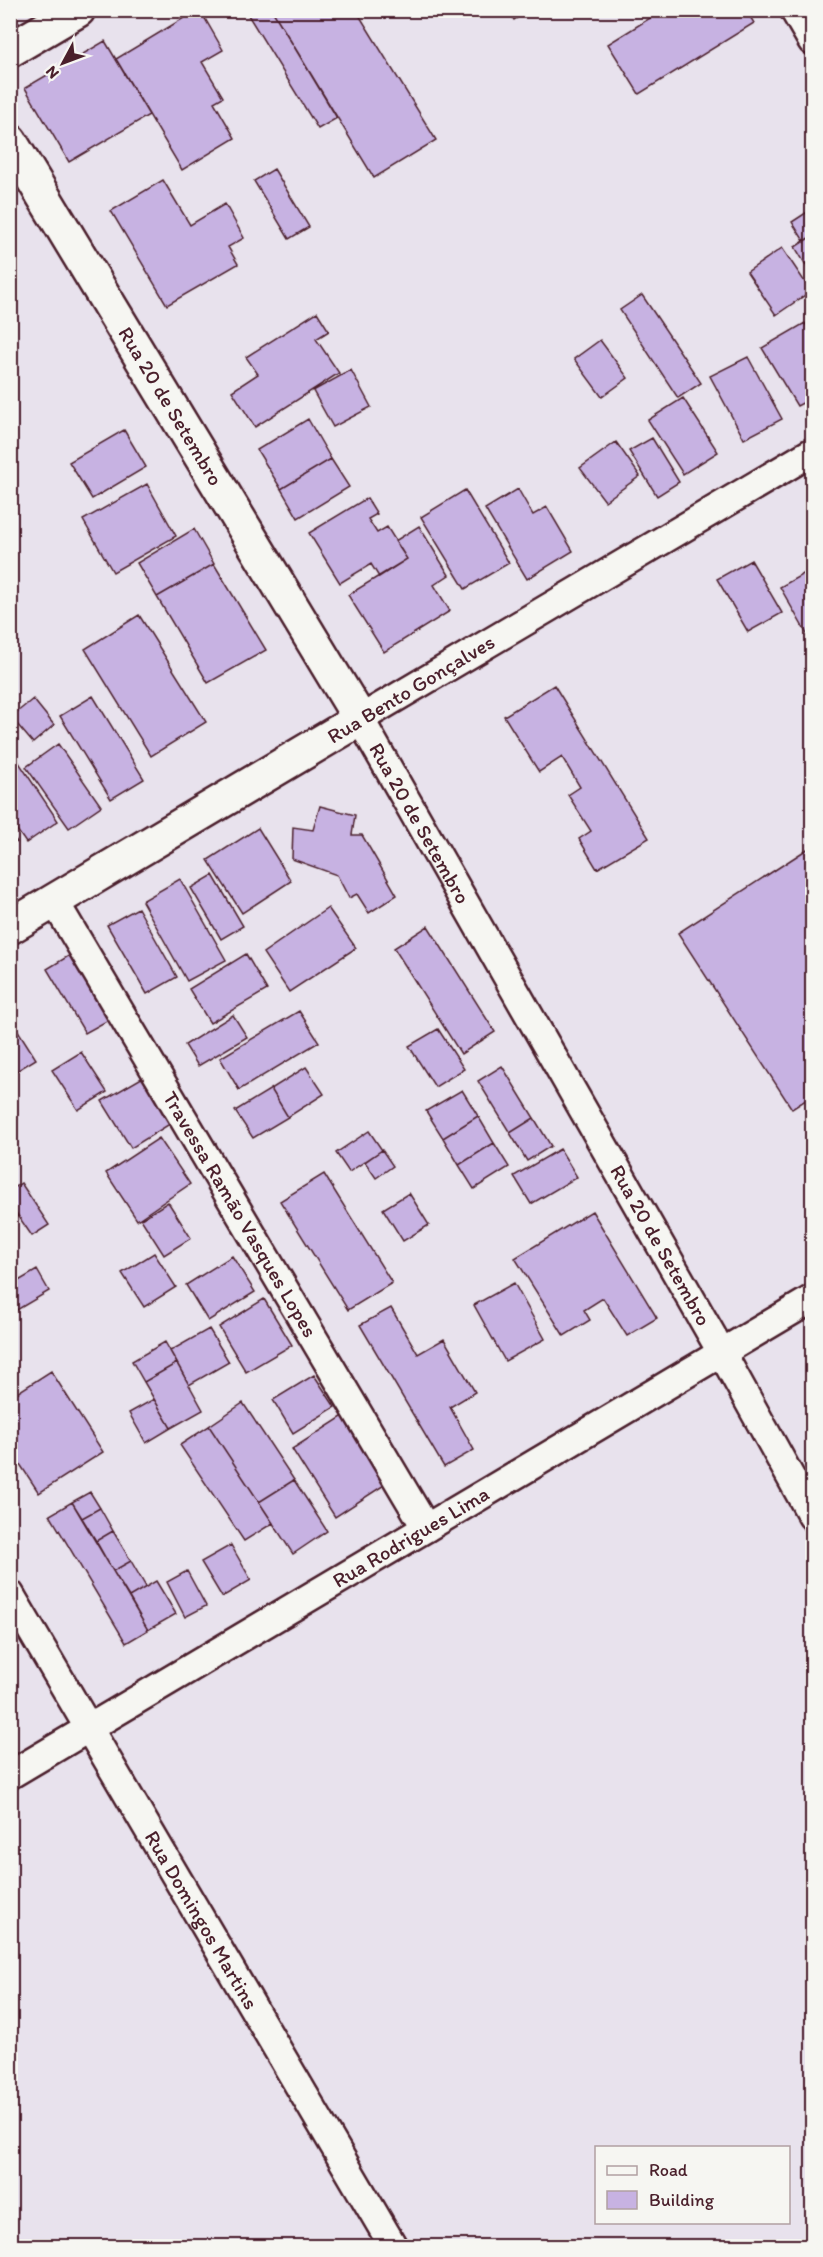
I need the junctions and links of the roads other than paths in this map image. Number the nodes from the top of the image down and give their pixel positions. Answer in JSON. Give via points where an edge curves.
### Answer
{"nodes":[{"id":1,"x":78,"y":10,"type":"edge"},
{"id":2,"x":794,"y":10,"type":"edge"},
{"id":3,"x":813,"y":41,"type":"edge"},
{"id":4,"x":10,"y":50,"type":"edge"},
{"id":5,"x":10,"y":141,"type":"edge"},
{"id":6,"x":813,"y":452,"type":"edge"},
{"id":7,"x":360,"y":719,"type":"junction"},
{"id":8,"x":55,"y":902,"type":"junction"},
{"id":9,"x":10,"y":927,"type":"edge"},
{"id":10,"x":813,"y":1299,"type":"edge"},
{"id":11,"x":722,"y":1353,"type":"junction"},
{"id":12,"x":813,"y":1516,"type":"edge"},
{"id":13,"x":426,"y":1528,"type":"junction"},
{"id":14,"x":10,"y":1594,"type":"edge"},
{"id":15,"x":89,"y":1728,"type":"junction"},
{"id":16,"x":10,"y":1775,"type":"edge"},
{"id":17,"x":393,"y":2247,"type":"edge"}],
"edges":[{"from":1,"to":4,"type":"main road"},
{"from":2,"to":3,"type":"street"},
{"from":5,"to":7,"type":"main road","name":"Rua 20 de Setembro"},
{"from":6,"to":7,"type":"street","name":"Rua Bento Gonçalves"},
{"from":7,"to":8,"type":"main road","name":"Rua Bento Gonçalves"},
{"from":7,"to":11,"type":"street","name":"Rua 20 de Setembro"},
{"from":8,"to":9,"type":"main road","name":"Rua Bento Gonçalves"},
{"from":8,"to":13,"type":"street","name":"Travessa Ramão Vasques Lopes"},
{"from":10,"to":11,"type":"street","name":"Rua Rodrigues Lima"},
{"from":11,"to":12,"type":"street","name":"Rua 20 de Setembro"},
{"from":11,"to":13,"type":"street","name":"Rua Rodrigues Lima"},
{"from":13,"to":15,"type":"street","name":"Rua Rodrigues Lima"},
{"from":14,"to":15,"type":"street","name":"Rua Domingos Martins"},
{"from":15,"to":16,"type":"street","name":"Rua Rodrigues Lima"},
{"from":15,"to":17,"type":"street","name":"Rua Domingos Martins"}]}
